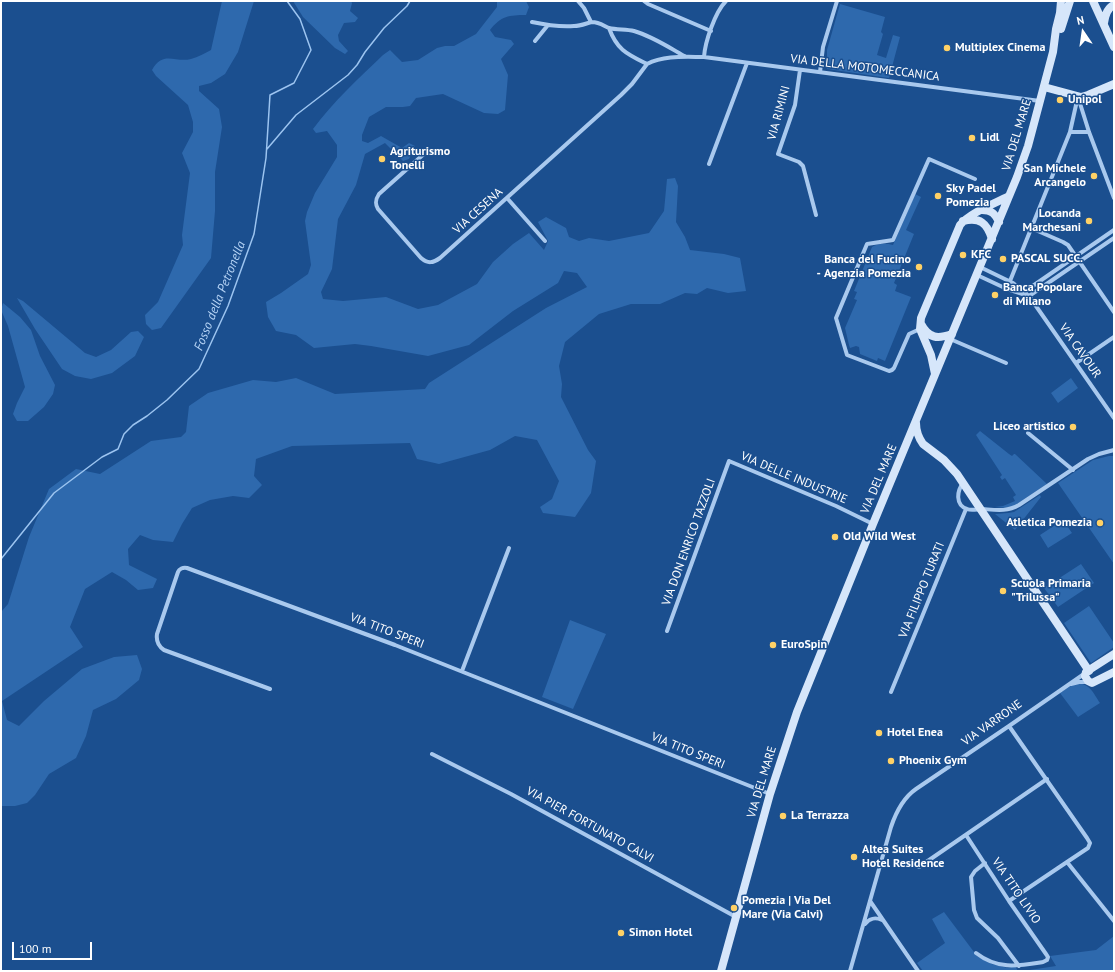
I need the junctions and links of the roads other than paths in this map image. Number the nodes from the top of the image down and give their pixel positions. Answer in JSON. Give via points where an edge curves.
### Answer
{"nodes":[{"id":1,"x":578,"y":1,"type":"edge"},
{"id":2,"x":644,"y":1,"type":"edge"},
{"id":3,"x":726,"y":1,"type":"edge"},
{"id":4,"x":837,"y":1,"type":"edge"},
{"id":5,"x":1060,"y":1,"type":"edge"},
{"id":6,"x":1070,"y":1,"type":"edge"},
{"id":7,"x":1093,"y":1,"type":"edge"},
{"id":8,"x":1114,"y":5,"type":"edge"},
{"id":9,"x":532,"y":22,"type":"dead end"},
{"id":10,"x":591,"y":22,"type":"junction"},
{"id":11,"x":1104,"y":23,"type":"junction"},
{"id":12,"x":548,"y":25,"type":"junction"},
{"id":13,"x":609,"y":28,"type":"junction"},
{"id":14,"x":711,"y":31,"type":"junction"},
{"id":15,"x":1056,"y":36,"type":"junction"},
{"id":16,"x":535,"y":41,"type":"dead end"},
{"id":17,"x":1114,"y":47,"type":"edge"},
{"id":18,"x":687,"y":57,"type":"junction"},
{"id":19,"x":704,"y":57,"type":"junction"},
{"id":20,"x":747,"y":63,"type":"junction"},
{"id":21,"x":647,"y":64,"type":"junction"},
{"id":22,"x":800,"y":70,"type":"junction"},
{"id":23,"x":820,"y":72,"type":"junction"},
{"id":24,"x":1114,"y":84,"type":"edge"},
{"id":25,"x":1044,"y":87,"type":"junction"},
{"id":26,"x":1078,"y":96,"type":"junction"},
{"id":27,"x":1040,"y":101,"type":"junction"},
{"id":28,"x":1070,"y":132,"type":"junction"},
{"id":29,"x":1089,"y":132,"type":"junction"},
{"id":30,"x":425,"y":153,"type":"dead end"},
{"id":31,"x":709,"y":164,"type":"dead end"},
{"id":32,"x":974,"y":178,"type":"dead end"},
{"id":33,"x":1009,"y":196,"type":"junction"},
{"id":34,"x":507,"y":198,"type":"junction"},
{"id":35,"x":1114,"y":198,"type":"edge"},
{"id":36,"x":981,"y":210,"type":"junction"},
{"id":37,"x":816,"y":215,"type":"dead end"},
{"id":38,"x":963,"y":221,"type":"junction"},
{"id":39,"x":999,"y":222,"type":"junction"},
{"id":40,"x":1031,"y":228,"type":"junction"},
{"id":41,"x":1114,"y":231,"type":"edge"},
{"id":42,"x":1114,"y":238,"type":"edge"},
{"id":43,"x":992,"y":239,"type":"junction"},
{"id":44,"x":545,"y":241,"type":"dead end"},
{"id":45,"x":1076,"y":256,"type":"junction"},
{"id":46,"x":1080,"y":262,"type":"junction"},
{"id":47,"x":978,"y":271,"type":"junction"},
{"id":48,"x":1010,"y":281,"type":"junction"},
{"id":49,"x":1024,"y":292,"type":"junction"},
{"id":50,"x":1029,"y":296,"type":"junction"},
{"id":51,"x":1114,"y":312,"type":"edge"},
{"id":52,"x":920,"y":326,"type":"junction"},
{"id":53,"x":951,"y":336,"type":"junction"},
{"id":54,"x":1114,"y":337,"type":"edge"},
{"id":55,"x":945,"y":351,"type":"junction"},
{"id":56,"x":931,"y":355,"type":"junction"},
{"id":57,"x":940,"y":363,"type":"junction"},
{"id":58,"x":1006,"y":363,"type":"dead end"},
{"id":59,"x":1076,"y":363,"type":"junction"},
{"id":60,"x":935,"y":376,"type":"junction"},
{"id":61,"x":1114,"y":418,"type":"edge"},
{"id":62,"x":916,"y":423,"type":"junction"},
{"id":63,"x":1028,"y":433,"type":"dead end"},
{"id":64,"x":923,"y":444,"type":"junction"},
{"id":65,"x":904,"y":449,"type":"junction"},
{"id":66,"x":1114,"y":450,"type":"edge"},
{"id":67,"x":729,"y":461,"type":"joint"},
{"id":68,"x":1073,"y":470,"type":"junction"},
{"id":69,"x":963,"y":483,"type":"junction"},
{"id":70,"x":966,"y":509,"type":"junction"},
{"id":71,"x":981,"y":509,"type":"junction"},
{"id":72,"x":873,"y":524,"type":"junction"},
{"id":73,"x":509,"y":548,"type":"dead end"},
{"id":74,"x":667,"y":631,"type":"dead end"},
{"id":75,"x":1114,"y":654,"type":"edge"},
{"id":76,"x":462,"y":671,"type":"junction"},
{"id":77,"x":1088,"y":671,"type":"junction"},
{"id":78,"x":1114,"y":672,"type":"edge"},
{"id":79,"x":1092,"y":683,"type":"junction"},
{"id":80,"x":1065,"y":687,"type":"junction"},
{"id":81,"x":270,"y":689,"type":"dead end"},
{"id":82,"x":891,"y":692,"type":"dead end"},
{"id":83,"x":1009,"y":726,"type":"junction"},
{"id":84,"x":432,"y":754,"type":"dead end"},
{"id":85,"x":1047,"y":779,"type":"junction"},
{"id":86,"x":770,"y":794,"type":"junction"},
{"id":87,"x":966,"y":834,"type":"junction"},
{"id":88,"x":1068,"y":862,"type":"junction"},
{"id":89,"x":985,"y":863,"type":"junction"},
{"id":90,"x":919,"y":867,"type":"dead end"},
{"id":91,"x":870,"y":901,"type":"junction"},
{"id":92,"x":1009,"y":901,"type":"junction"},
{"id":93,"x":736,"y":917,"type":"junction"},
{"id":94,"x":883,"y":921,"type":"junction"},
{"id":95,"x":1114,"y":921,"type":"edge"},
{"id":96,"x":863,"y":928,"type":"junction"},
{"id":97,"x":976,"y":953,"type":"dead end"},
{"id":98,"x":1019,"y":966,"type":"junction"},
{"id":99,"x":721,"y":971,"type":"edge"},
{"id":100,"x":850,"y":971,"type":"edge"},
{"id":101,"x":918,"y":971,"type":"edge"}],
"edges":[{"from":1,"to":10,"type":"street"},
{"from":2,"to":14,"type":"street"},
{"from":3,"to":14,"type":"street","via":[[720,8]]},
{"from":4,"to":23,"type":"street","via":[[824,43]]},
{"from":5,"to":15,"type":"main road"},
{"from":6,"to":15,"type":"main road","name":"VIA DEL MARE","via":[[1061,31]]},
{"from":7,"to":11,"type":"main road"},
{"from":8,"to":11,"type":"main road","via":[[1107,12]]},
{"from":9,"to":12,"type":"street","name":"VIA DELLA MOTOMECCANICA"},
{"from":10,"to":12,"type":"street","name":"VIA DELLA MOTOMECCANICA","via":[[573,26]]},
{"from":10,"to":13,"type":"street","name":"VIA DELLA MOTOMECCANICA","via":[[601,23]]},
{"from":11,"to":17,"type":"main road"},
{"from":12,"to":16,"type":"street"},
{"from":13,"to":18,"type":"street","name":"VIA DELLA MOTOMECCANICA","via":[[635,31]]},
{"from":13,"to":21,"type":"street","via":[[613,40],[622,49]]},
{"from":14,"to":19,"type":"street"},
{"from":15,"to":25,"type":"main road","name":"VIA DEL MARE"},
{"from":18,"to":19,"type":"street","name":"VIA DELLA MOTOMECCANICA"},
{"from":18,"to":21,"type":"street","name":"VIA DELLA MOTOMECCANICA","via":[[675,57]]},
{"from":19,"to":20,"type":"street","name":"VIA DELLA MOTOMECCANICA"},
{"from":20,"to":22,"type":"street","name":"VIA DELLA MOTOMECCANICA"},
{"from":20,"to":31,"type":"street"},
{"from":21,"to":34,"type":"street","name":"VIA CESENA","via":[[621,95]]},
{"from":22,"to":23,"type":"street","name":"VIA DELLA MOTOMECCANICA"},
{"from":22,"to":37,"type":"street","name":"VIA RIMINI","via":[[795,102],[778,154],[803,166]]},
{"from":23,"to":27,"type":"street","name":"VIA DELLA MOTOMECCANICA"},
{"from":24,"to":26,"type":"main road","via":[[1086,96]]},
{"from":25,"to":26,"type":"main road"},
{"from":25,"to":27,"type":"main road","name":"VIA DEL MARE"},
{"from":26,"to":28,"type":"street"},
{"from":26,"to":29,"type":"street"},
{"from":27,"to":33,"type":"main road","name":"VIA DEL MARE","via":[[1028,146]]},
{"from":28,"to":29,"type":"street"},
{"from":28,"to":40,"type":"street"},
{"from":29,"to":35,"type":"street"},
{"from":30,"to":34,"type":"street","name":"VIA CESENA","via":[[380,193],[375,201],[378,209],[426,262],[440,258]]},
{"from":32,"to":52,"type":"street","via":[[928,160],[893,240],[867,244],[836,318],[847,355],[889,371],[894,368],[909,334]]},
{"from":33,"to":36,"type":"main road"},
{"from":33,"to":39,"type":"main road","name":"VIA DEL MARE"},
{"from":34,"to":44,"type":"street"},
{"from":36,"to":38,"type":"main road"},
{"from":36,"to":39,"type":"main road","via":[[993,212]]},
{"from":38,"to":43,"type":"main road","via":[[981,222],[988,228]]},
{"from":38,"to":52,"type":"main road","via":[[921,318]]},
{"from":39,"to":43,"type":"main road","name":"VIA DEL MARE"},
{"from":40,"to":45,"type":"street","via":[[1068,245]]},
{"from":40,"to":48,"type":"street"},
{"from":41,"to":45,"type":"street"},
{"from":42,"to":46,"type":"street"},
{"from":43,"to":47,"type":"main road","name":"VIA DEL MARE"},
{"from":45,"to":46,"type":"street"},
{"from":45,"to":49,"type":"street"},
{"from":46,"to":50,"type":"street"},
{"from":46,"to":51,"type":"street"},
{"from":47,"to":48,"type":"street","name":"VIA CAVOUR"},
{"from":47,"to":50,"type":"street","via":[[1010,290]]},
{"from":47,"to":53,"type":"main road","name":"VIA DEL MARE"},
{"from":48,"to":49,"type":"street","name":"VIA CAVOUR"},
{"from":49,"to":50,"type":"street","name":"VIA CAVOUR"},
{"from":50,"to":59,"type":"street","name":"VIA CAVOUR"},
{"from":52,"to":53,"type":"main road","via":[[936,337]]},
{"from":52,"to":56,"type":"main road"},
{"from":53,"to":55,"type":"main road","name":"VIA DEL MARE"},
{"from":53,"to":58,"type":"street"},
{"from":54,"to":59,"type":"street"},
{"from":55,"to":56,"type":"main road"},
{"from":55,"to":57,"type":"main road","name":"VIA DEL MARE"},
{"from":56,"to":57,"type":"main road"},
{"from":56,"to":60,"type":"main road"},
{"from":57,"to":60,"type":"main road","name":"VIA DEL MARE"},
{"from":59,"to":61,"type":"street","name":"VIA CAVOUR"},
{"from":60,"to":62,"type":"main road","name":"VIA DEL MARE"},
{"from":62,"to":64,"type":"main road"},
{"from":62,"to":65,"type":"main road","name":"VIA DEL MARE"},
{"from":63,"to":68,"type":"street"},
{"from":64,"to":65,"type":"main road","via":[[913,444]]},
{"from":64,"to":69,"type":"main road","via":[[947,463]]},
{"from":65,"to":72,"type":"main road","name":"VIA DEL MARE"},
{"from":66,"to":68,"type":"street","via":[[1095,456]]},
{"from":67,"to":72,"type":"street","name":"VIA DELLE INDUSTRIE"},
{"from":67,"to":74,"type":"street","name":"VIA DON ENRICO TAZZOLI"},
{"from":68,"to":71,"type":"street","via":[[1015,507],[1003,510]]},
{"from":69,"to":70,"type":"street","via":[[958,498]]},
{"from":69,"to":71,"type":"main road"},
{"from":70,"to":71,"type":"street"},
{"from":70,"to":82,"type":"street","name":"VIA FILIPPO TURATI"},
{"from":71,"to":77,"type":"main road"},
{"from":72,"to":86,"type":"main road","name":"VIA DEL MARE","via":[[802,698]]},
{"from":73,"to":76,"type":"street"},
{"from":75,"to":77,"type":"main road","name":"VIA VARRONE"},
{"from":76,"to":81,"type":"street","name":"VIA TITO SPERI","via":[[368,634],[182,568],[178,572],[157,634],[159,645],[164,650]]},
{"from":76,"to":86,"type":"street","name":"VIA TITO SPERI"},
{"from":77,"to":79,"type":"main road","via":[[1086,678]]},
{"from":77,"to":80,"type":"street","name":"VIA VARRONE"},
{"from":78,"to":79,"type":"main road"},
{"from":79,"to":80,"type":"street","name":"VIA VARRONE","via":[[1078,682]]},
{"from":80,"to":83,"type":"street","name":"VIA VARRONE"},
{"from":83,"to":85,"type":"street"},
{"from":83,"to":91,"type":"street","name":"VIA VARRONE","via":[[912,792],[904,801],[891,826]]},
{"from":84,"to":93,"type":"street","name":"VIA PIER FORTUNATO CALVI","via":[[511,794]]},
{"from":85,"to":87,"type":"street"},
{"from":85,"to":88,"type":"street","via":[[1090,843]]},
{"from":86,"to":93,"type":"main road","name":"VIA DEL MARE"},
{"from":87,"to":89,"type":"street","name":"VIA TITO LIVIO"},
{"from":87,"to":90,"type":"street"},
{"from":88,"to":92,"type":"street"},
{"from":88,"to":95,"type":"street"},
{"from":89,"to":92,"type":"street","name":"VIA TITO LIVIO"},
{"from":89,"to":98,"type":"street","via":[[975,870],[971,877],[974,912],[981,923],[1000,940]]},
{"from":91,"to":94,"type":"street"},
{"from":91,"to":96,"type":"street","name":"VIA VARRONE"},
{"from":92,"to":98,"type":"street","name":"VIA TITO LIVIO","via":[[1047,959]]},
{"from":93,"to":99,"type":"main road","name":"VIA DEL MARE"},
{"from":94,"to":96,"type":"street","via":[[872,918]]},
{"from":94,"to":101,"type":"street"},
{"from":96,"to":100,"type":"street","name":"VIA VARRONE"},
{"from":97,"to":98,"type":"street","via":[[992,963]]}]}
